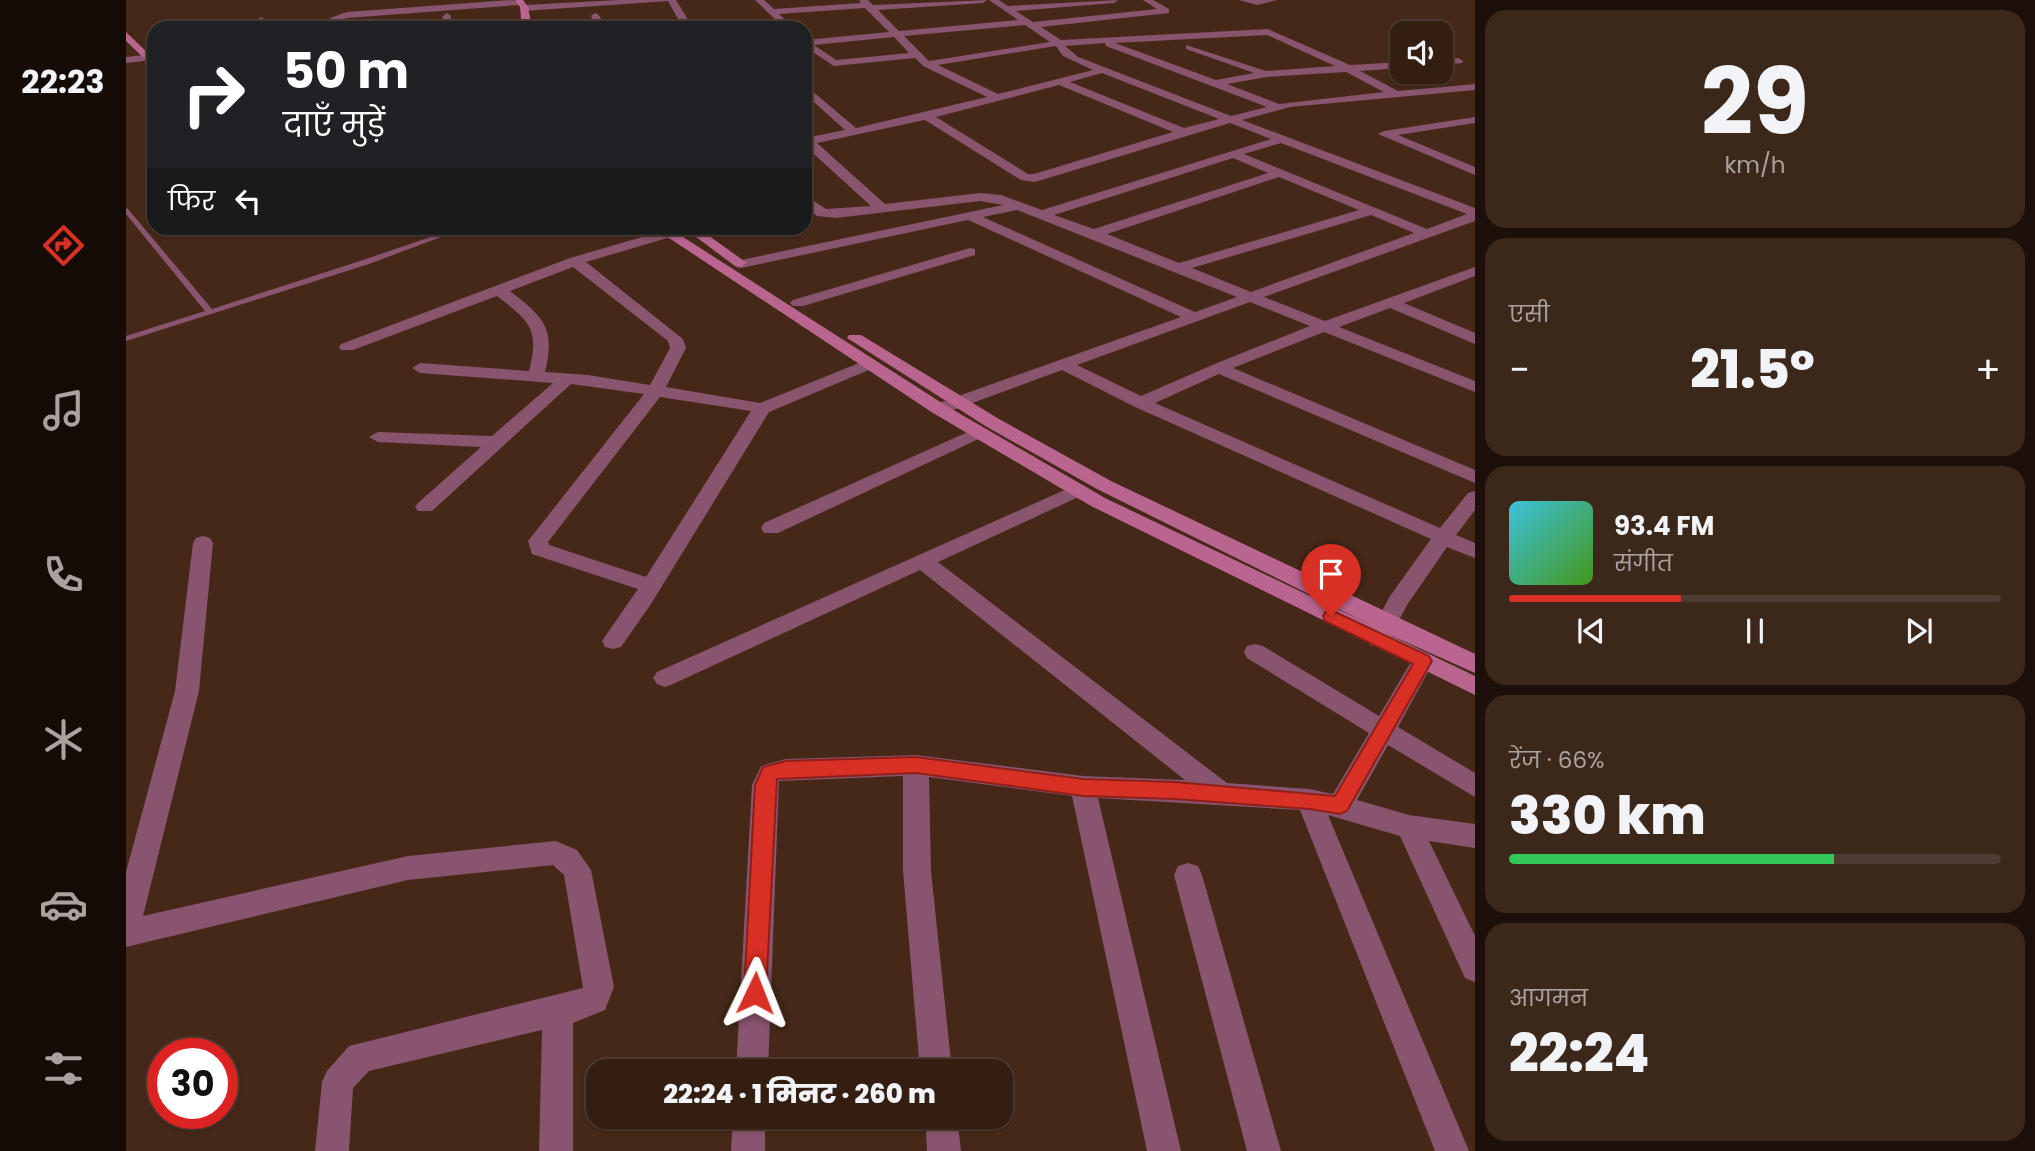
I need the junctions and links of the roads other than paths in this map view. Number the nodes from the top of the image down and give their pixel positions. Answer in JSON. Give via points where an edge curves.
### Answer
{"nodes":[{"id":1,"x":665,"y":0,"type":"edge"},
{"id":2,"x":671,"y":0,"type":"edge"},
{"id":3,"x":759,"y":0,"type":"edge"},
{"id":4,"x":983,"y":0,"type":"edge"},
{"id":5,"x":993,"y":0,"type":"edge"},
{"id":6,"x":1114,"y":0,"type":"edge"},
{"id":7,"x":1147,"y":0,"type":"edge"},
{"id":8,"x":1243,"y":0,"type":"edge"},
{"id":9,"x":1273,"y":0,"type":"edge"},
{"id":10,"x":645,"y":1,"type":"edge"},
{"id":11,"x":519,"y":5,"type":"edge"},
{"id":12,"x":868,"y":9,"type":"edge"},
{"id":13,"x":1006,"y":9,"type":"junction"},
{"id":14,"x":774,"y":12,"type":"junction"},
{"id":15,"x":447,"y":16,"type":"junction"},
{"id":16,"x":595,"y":16,"type":"dead end"},
{"id":17,"x":335,"y":21,"type":"edge"},
{"id":18,"x":401,"y":21,"type":"dead end"},
{"id":19,"x":446,"y":21,"type":"edge"},
{"id":20,"x":598,"y":21,"type":"edge"},
{"id":21,"x":684,"y":21,"type":"edge"},
{"id":22,"x":783,"y":21,"type":"edge"},
{"id":23,"x":1030,"y":24,"type":"junction"},
{"id":24,"x":126,"y":35,"type":"edge"},
{"id":25,"x":895,"y":35,"type":"junction"},
{"id":26,"x":1100,"y":41,"type":"junction"},
{"id":27,"x":812,"y":42,"type":"edge"},
{"id":28,"x":1059,"y":43,"type":"junction"},
{"id":29,"x":130,"y":44,"type":"edge"},
{"id":30,"x":1189,"y":47,"type":"dead end"},
{"id":31,"x":812,"y":48,"type":"edge"},
{"id":32,"x":917,"y":55,"type":"junction"},
{"id":33,"x":147,"y":56,"type":"edge"},
{"id":34,"x":126,"y":60,"type":"edge"},
{"id":35,"x":147,"y":60,"type":"edge"},
{"id":36,"x":1453,"y":61,"type":"edge"},
{"id":37,"x":1458,"y":61,"type":"dead end"},
{"id":38,"x":927,"y":64,"type":"junction"},
{"id":39,"x":1390,"y":66,"type":"edge"},
{"id":40,"x":1347,"y":68,"type":"junction"},
{"id":41,"x":1104,"y":70,"type":"junction"},
{"id":42,"x":1267,"y":74,"type":"junction"},
{"id":43,"x":1062,"y":82,"type":"junction"},
{"id":44,"x":1218,"y":83,"type":"junction"},
{"id":45,"x":1475,"y":87,"type":"edge"},
{"id":46,"x":1394,"y":93,"type":"junction"},
{"id":47,"x":812,"y":96,"type":"edge"},
{"id":48,"x":998,"y":98,"type":"junction"},
{"id":49,"x":1278,"y":107,"type":"junction"},
{"id":50,"x":927,"y":116,"type":"junction"},
{"id":51,"x":1230,"y":119,"type":"junction"},
{"id":52,"x":1475,"y":120,"type":"edge"},
{"id":53,"x":854,"y":132,"type":"junction"},
{"id":54,"x":1184,"y":132,"type":"junction"},
{"id":55,"x":1281,"y":139,"type":"junction"},
{"id":56,"x":812,"y":140,"type":"edge"},
{"id":57,"x":812,"y":146,"type":"edge"},
{"id":58,"x":1233,"y":154,"type":"junction"},
{"id":59,"x":1475,"y":155,"type":"edge"},
{"id":60,"x":1451,"y":160,"type":"junction"},
{"id":61,"x":1475,"y":171,"type":"edge"},
{"id":62,"x":1279,"y":173,"type":"junction"},
{"id":63,"x":812,"y":204,"type":"edge"},
{"id":64,"x":1019,"y":206,"type":"junction"},
{"id":65,"x":883,"y":209,"type":"junction"},
{"id":66,"x":126,"y":210,"type":"edge"},
{"id":67,"x":1371,"y":211,"type":"junction"},
{"id":68,"x":1043,"y":214,"type":"junction"},
{"id":69,"x":1475,"y":215,"type":"edge"},
{"id":70,"x":971,"y":216,"type":"junction"},
{"id":71,"x":1425,"y":233,"type":"junction"},
{"id":72,"x":1094,"y":234,"type":"junction"},
{"id":73,"x":441,"y":235,"type":"edge"},
{"id":74,"x":658,"y":235,"type":"edge"},
{"id":75,"x":686,"y":235,"type":"edge"},
{"id":76,"x":688,"y":235,"type":"edge"},
{"id":77,"x":970,"y":252,"type":"dead end"},
{"id":78,"x":575,"y":261,"type":"junction"},
{"id":79,"x":741,"y":264,"type":"junction"},
{"id":80,"x":1177,"y":268,"type":"junction"},
{"id":81,"x":1475,"y":271,"type":"edge"},
{"id":82,"x":498,"y":289,"type":"junction"},
{"id":83,"x":1248,"y":296,"type":"junction"},
{"id":84,"x":798,"y":303,"type":"junction"},
{"id":85,"x":1392,"y":303,"type":"junction"},
{"id":86,"x":210,"y":312,"type":"junction"},
{"id":87,"x":1192,"y":316,"type":"junction"},
{"id":88,"x":1322,"y":326,"type":"junction"},
{"id":89,"x":126,"y":339,"type":"edge"},
{"id":90,"x":1475,"y":339,"type":"edge"},
{"id":91,"x":347,"y":347,"type":"dead end"},
{"id":92,"x":1061,"y":363,"type":"junction"},
{"id":93,"x":870,"y":364,"type":"junction"},
{"id":94,"x":420,"y":368,"type":"dead end"},
{"id":95,"x":1220,"y":368,"type":"junction"},
{"id":96,"x":537,"y":376,"type":"junction"},
{"id":97,"x":568,"y":378,"type":"junction"},
{"id":98,"x":1475,"y":387,"type":"edge"},
{"id":99,"x":656,"y":390,"type":"junction"},
{"id":100,"x":959,"y":401,"type":"junction"},
{"id":101,"x":1141,"y":403,"type":"junction"},
{"id":102,"x":762,"y":408,"type":"junction"},
{"id":103,"x":939,"y":409,"type":"junction"},
{"id":104,"x":979,"y":432,"type":"junction"},
{"id":105,"x":378,"y":437,"type":"dead end"},
{"id":106,"x":498,"y":442,"type":"junction"},
{"id":107,"x":1475,"y":477,"type":"edge"},
{"id":108,"x":1078,"y":490,"type":"junction"},
{"id":109,"x":1475,"y":497,"type":"edge"},
{"id":110,"x":425,"y":507,"type":"dead end"},
{"id":111,"x":771,"y":528,"type":"dead end"},
{"id":112,"x":1443,"y":537,"type":"junction"},
{"id":113,"x":203,"y":543,"type":"dead end"},
{"id":114,"x":1475,"y":551,"type":"edge"},
{"id":115,"x":924,"y":562,"type":"junction"},
{"id":116,"x":651,"y":586,"type":"junction"},
{"id":117,"x":1381,"y":631,"type":"junction"},
{"id":118,"x":613,"y":641,"type":"dead end"},
{"id":119,"x":1255,"y":652,"type":"dead end"},
{"id":120,"x":1423,"y":661,"type":"junction"},
{"id":121,"x":1475,"y":664,"type":"edge"},
{"id":122,"x":665,"y":678,"type":"dead end"},
{"id":123,"x":1475,"y":686,"type":"edge"},
{"id":124,"x":1384,"y":731,"type":"junction"},
{"id":125,"x":916,"y":765,"type":"junction"},
{"id":126,"x":1475,"y":786,"type":"edge"},
{"id":127,"x":1083,"y":787,"type":"junction"},
{"id":128,"x":1222,"y":794,"type":"junction"},
{"id":129,"x":1309,"y":800,"type":"junction"},
{"id":130,"x":1340,"y":806,"type":"junction"},
{"id":131,"x":1409,"y":827,"type":"junction"},
{"id":132,"x":1475,"y":836,"type":"edge"},
{"id":133,"x":1188,"y":875,"type":"dead end"},
{"id":134,"x":126,"y":925,"type":"edge"},
{"id":135,"x":126,"y":933,"type":"edge"},
{"id":136,"x":1475,"y":968,"type":"edge"},
{"id":137,"x":558,"y":1012,"type":"junction"},
{"id":138,"x":752,"y":1059,"type":"edge"},
{"id":139,"x":935,"y":1059,"type":"edge"},
{"id":140,"x":749,"y":1129,"type":"edge"},
{"id":141,"x":942,"y":1129,"type":"edge"},
{"id":142,"x":332,"y":1151,"type":"edge"},
{"id":143,"x":556,"y":1151,"type":"edge"},
{"id":144,"x":748,"y":1151,"type":"edge"},
{"id":145,"x":944,"y":1151,"type":"edge"},
{"id":146,"x":1164,"y":1151,"type":"edge"},
{"id":147,"x":1264,"y":1151,"type":"edge"},
{"id":148,"x":1452,"y":1151,"type":"edge"}],
"edges":[{"from":1,"to":10,"type":"street"},
{"from":2,"to":21,"type":"street"},
{"from":3,"to":14,"type":"street"},
{"from":4,"to":12,"type":"street"},
{"from":5,"to":13,"type":"street"},
{"from":6,"to":13,"type":"street"},
{"from":7,"to":23,"type":"street","via":[[1166,11]]},
{"from":8,"to":9,"type":"street"},
{"from":10,"to":11,"type":"street"},
{"from":11,"to":15,"type":"street"},
{"from":11,"to":17,"type":"street","via":[[347,15]]},
{"from":12,"to":14,"type":"street"},
{"from":12,"to":25,"type":"street"},
{"from":13,"to":23,"type":"street"},
{"from":14,"to":22,"type":"street"},
{"from":15,"to":18,"type":"street"},
{"from":15,"to":19,"type":"street"},
{"from":16,"to":20,"type":"street"},
{"from":23,"to":25,"type":"street"},
{"from":23,"to":28,"type":"street"},
{"from":24,"to":29,"type":"street"},
{"from":25,"to":27,"type":"street"},
{"from":25,"to":32,"type":"street"},
{"from":26,"to":28,"type":"street"},
{"from":26,"to":40,"type":"street","via":[[1268,32]]},
{"from":26,"to":44,"type":"street"},
{"from":28,"to":38,"type":"street"},
{"from":28,"to":41,"type":"street","via":[[1069,57]]},
{"from":29,"to":33,"type":"street"},
{"from":30,"to":42,"type":"street"},
{"from":31,"to":32,"type":"street","via":[[831,62]]},
{"from":32,"to":38,"type":"street"},
{"from":34,"to":35,"type":"street"},
{"from":36,"to":37,"type":"street"},
{"from":38,"to":48,"type":"street"},
{"from":39,"to":40,"type":"street"},
{"from":40,"to":42,"type":"street"},
{"from":40,"to":46,"type":"street"},
{"from":41,"to":43,"type":"street"},
{"from":41,"to":51,"type":"street"},
{"from":42,"to":44,"type":"street"},
{"from":43,"to":48,"type":"street"},
{"from":43,"to":54,"type":"street"},
{"from":44,"to":49,"type":"street"},
{"from":45,"to":46,"type":"street"},
{"from":46,"to":49,"type":"street"},
{"from":47,"to":53,"type":"street"},
{"from":48,"to":50,"type":"street"},
{"from":49,"to":51,"type":"street"},
{"from":50,"to":53,"type":"street"},
{"from":50,"to":54,"type":"street","via":[[1030,178]]},
{"from":51,"to":54,"type":"street"},
{"from":51,"to":55,"type":"street"},
{"from":52,"to":60,"type":"street","via":[[1384,134]]},
{"from":53,"to":56,"type":"street"},
{"from":55,"to":58,"type":"street"},
{"from":55,"to":69,"type":"street"},
{"from":57,"to":65,"type":"street"},
{"from":58,"to":62,"type":"street"},
{"from":58,"to":68,"type":"street"},
{"from":59,"to":60,"type":"street"},
{"from":60,"to":61,"type":"street"},
{"from":62,"to":67,"type":"street"},
{"from":62,"to":72,"type":"street"},
{"from":63,"to":65,"type":"street","via":[[825,214]]},
{"from":64,"to":65,"type":"street","via":[[980,197]]},
{"from":64,"to":68,"type":"street"},
{"from":64,"to":70,"type":"street"},
{"from":66,"to":86,"type":"lane"},
{"from":67,"to":71,"type":"street"},
{"from":67,"to":80,"type":"street"},
{"from":68,"to":72,"type":"street"},
{"from":69,"to":71,"type":"street"},
{"from":70,"to":79,"type":"street"},
{"from":70,"to":87,"type":"street"},
{"from":71,"to":83,"type":"street"},
{"from":72,"to":80,"type":"street"},
{"from":73,"to":86,"type":"lane"},
{"from":74,"to":78,"type":"street"},
{"from":75,"to":93,"type":"street"},
{"from":76,"to":79,"type":"street"},
{"from":77,"to":84,"type":"street"},
{"from":78,"to":82,"type":"street"},
{"from":78,"to":99,"type":"street","via":[[678,343]]},
{"from":79,"to":84,"type":"street"},
{"from":80,"to":83,"type":"street"},
{"from":81,"to":85,"type":"street"},
{"from":82,"to":91,"type":"street"},
{"from":82,"to":96,"type":"street","via":[[535,319],[543,332]]},
{"from":83,"to":87,"type":"street"},
{"from":83,"to":88,"type":"street"},
{"from":84,"to":100,"type":"street"},
{"from":85,"to":88,"type":"street"},
{"from":85,"to":90,"type":"street"},
{"from":86,"to":89,"type":"lane"},
{"from":87,"to":92,"type":"street"},
{"from":88,"to":95,"type":"street"},
{"from":88,"to":98,"type":"street"},
{"from":92,"to":100,"type":"street"},
{"from":92,"to":101,"type":"street"},
{"from":93,"to":102,"type":"street"},
{"from":93,"to":103,"type":"street"},
{"from":94,"to":96,"type":"street"},
{"from":95,"to":101,"type":"street"},
{"from":95,"to":107,"type":"street"},
{"from":96,"to":97,"type":"street"},
{"from":97,"to":99,"type":"street"},
{"from":97,"to":106,"type":"street"},
{"from":99,"to":102,"type":"street"},
{"from":99,"to":116,"type":"street","via":[[538,541],[539,549]]},
{"from":100,"to":103,"type":"street"},
{"from":100,"to":117,"type":"street","via":[[1104,485]]},
{"from":101,"to":112,"type":"street"},
{"from":102,"to":116,"type":"street"},
{"from":103,"to":104,"type":"street"},
{"from":104,"to":108,"type":"street"},
{"from":104,"to":111,"type":"street"},
{"from":105,"to":106,"type":"street"},
{"from":106,"to":110,"type":"street"},
{"from":108,"to":115,"type":"street"},
{"from":108,"to":117,"type":"street"},
{"from":109,"to":112,"type":"street"},
{"from":112,"to":114,"type":"street"},
{"from":112,"to":117,"type":"street"},
{"from":113,"to":134,"type":"street","via":[[187,691]]},
{"from":115,"to":122,"type":"street"},
{"from":115,"to":128,"type":"street"},
{"from":116,"to":118,"type":"street"},
{"from":117,"to":120,"type":"street"},
{"from":117,"to":121,"type":"street"},
{"from":119,"to":124,"type":"street"},
{"from":120,"to":123,"type":"street"},
{"from":120,"to":124,"type":"street"},
{"from":124,"to":126,"type":"street"},
{"from":124,"to":130,"type":"street"},
{"from":125,"to":127,"type":"street"},
{"from":125,"to":138,"type":"street","via":[[770,773],[765,785]]},
{"from":125,"to":139,"type":"street","via":[[917,871]]},
{"from":127,"to":128,"type":"street"},
{"from":127,"to":146,"type":"street"},
{"from":128,"to":129,"type":"street"},
{"from":129,"to":130,"type":"street"},
{"from":129,"to":148,"type":"street"},
{"from":130,"to":131,"type":"street"},
{"from":131,"to":132,"type":"street"},
{"from":131,"to":136,"type":"street"},
{"from":133,"to":147,"type":"street"},
{"from":135,"to":137,"type":"street","via":[[408,868],[556,853],[577,870],[599,987],[589,1003]]},
{"from":137,"to":142,"type":"street","via":[[360,1057],[338,1082]]},
{"from":137,"to":143,"type":"street"},
{"from":140,"to":144,"type":"street"},
{"from":141,"to":145,"type":"street"}]}
